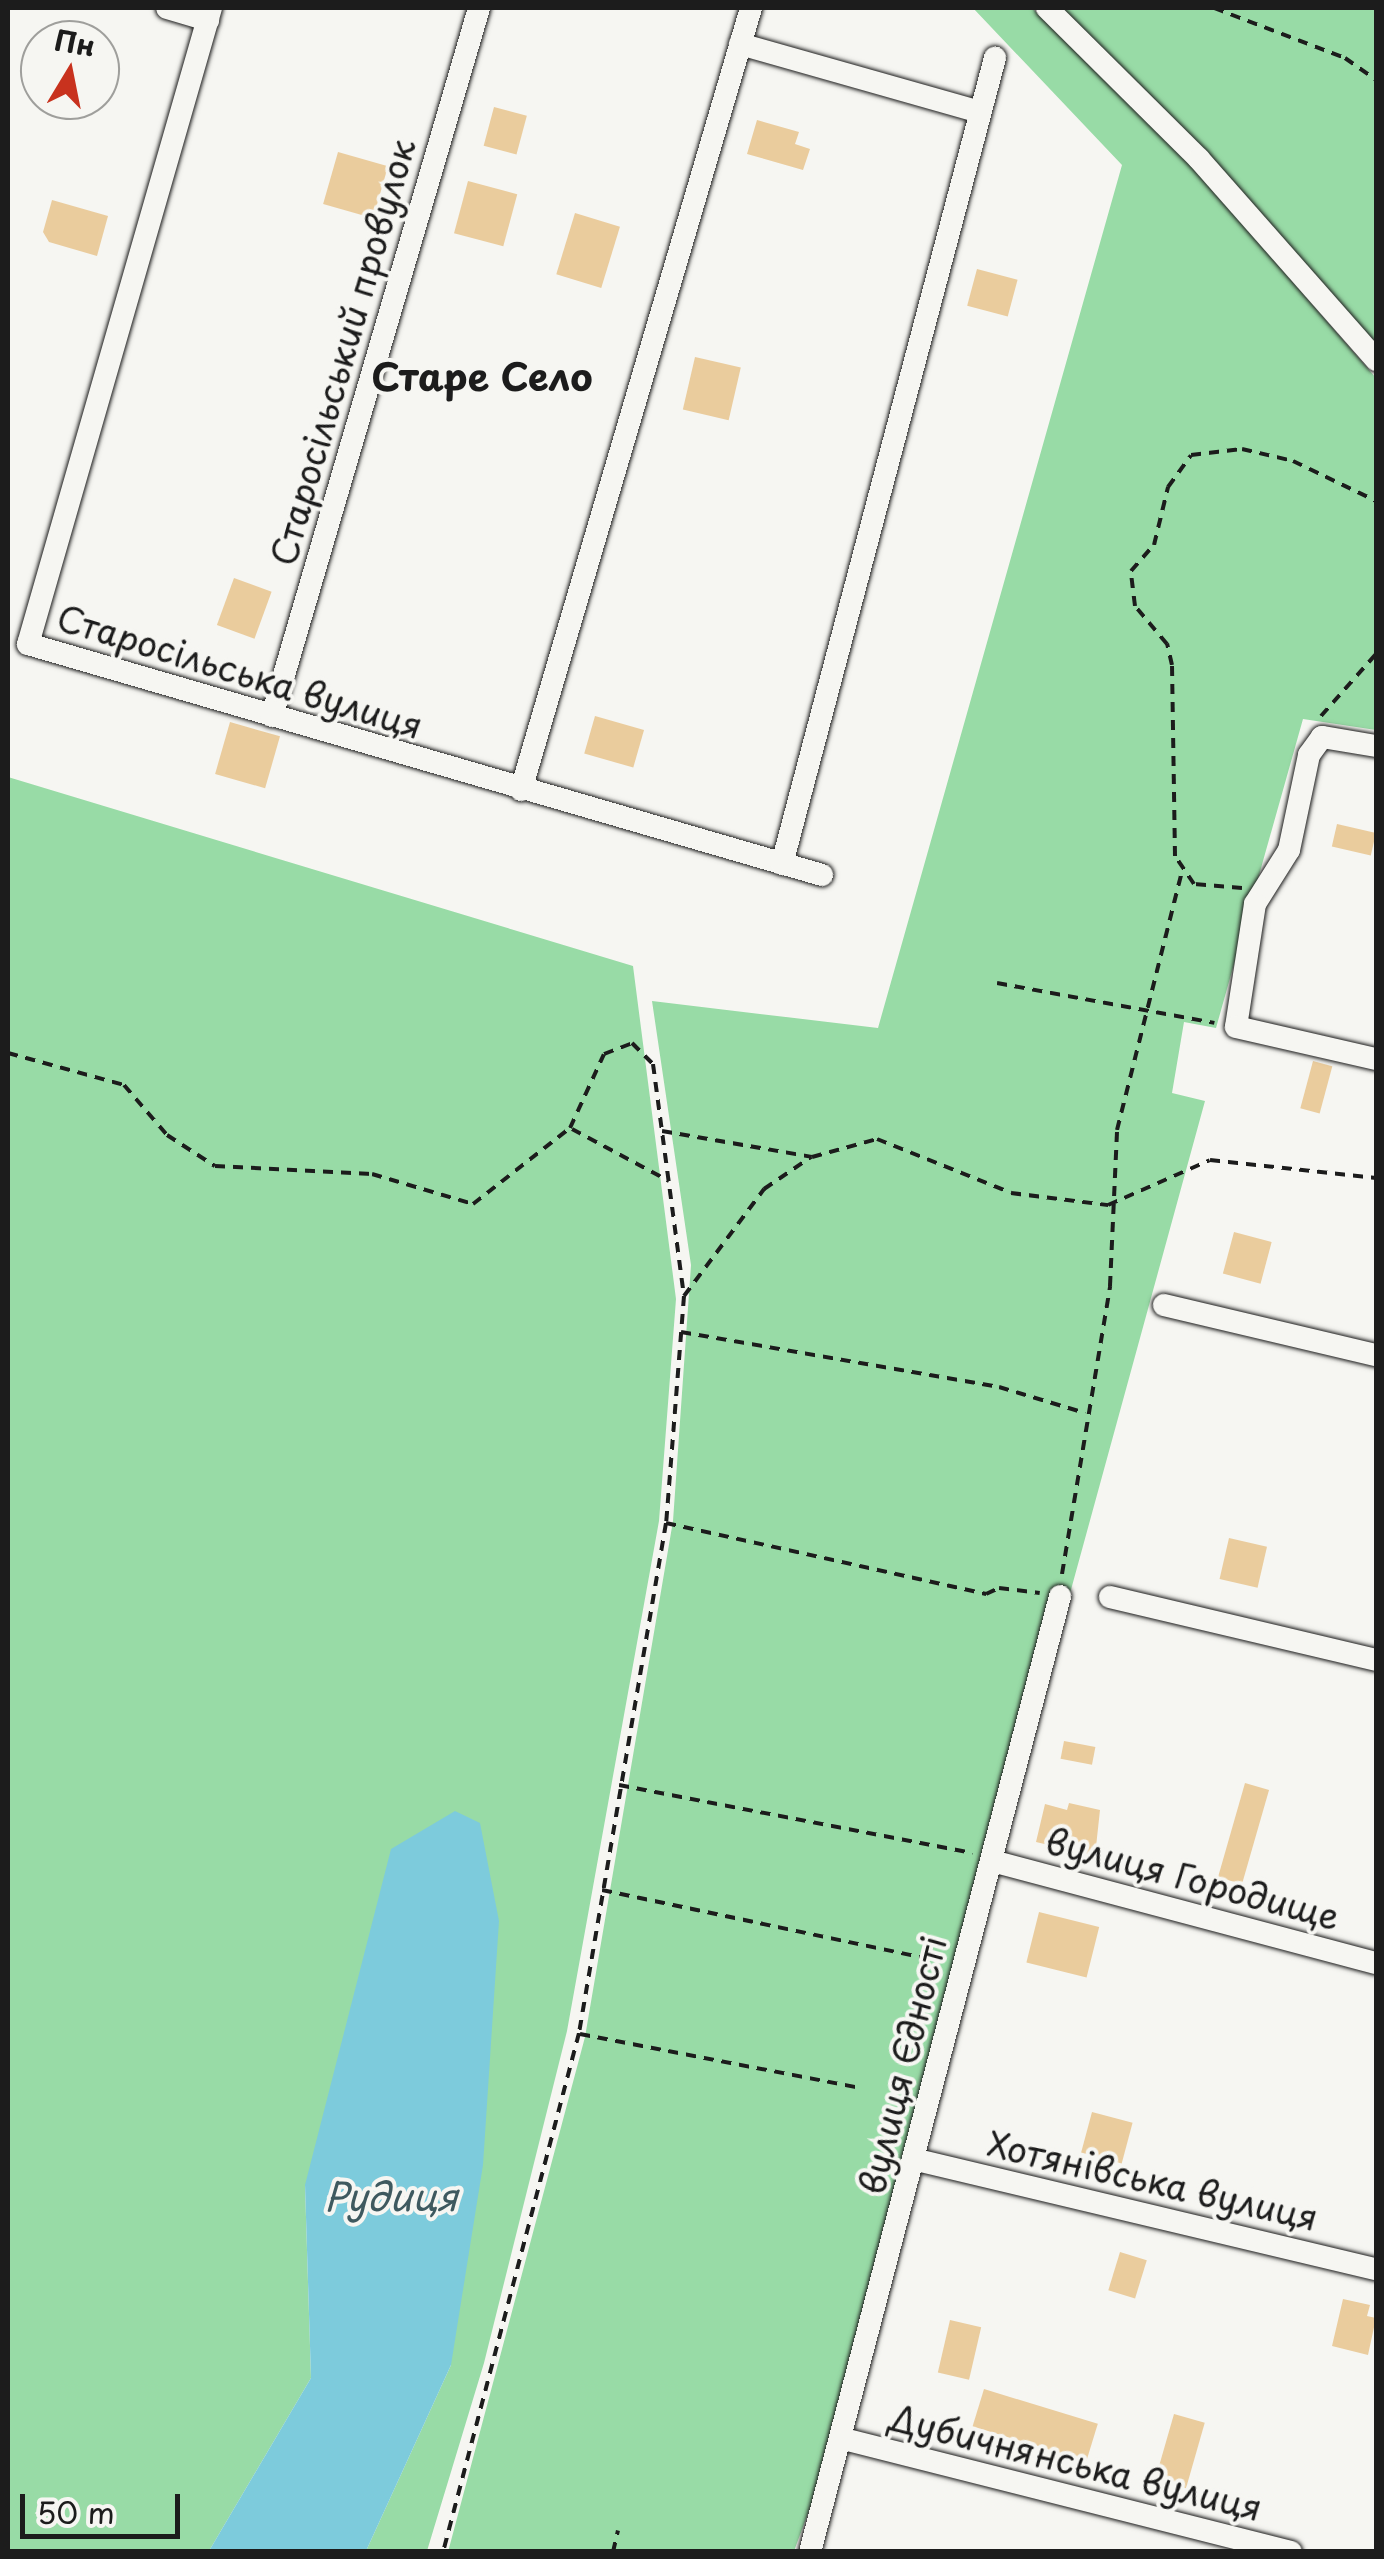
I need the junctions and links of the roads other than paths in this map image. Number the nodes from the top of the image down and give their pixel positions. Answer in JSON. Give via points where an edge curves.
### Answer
{"nodes":[{"id":1,"x":167,"y":8,"type":"edge"},
{"id":2,"x":478,"y":8,"type":"edge"},
{"id":3,"x":751,"y":8,"type":"edge"},
{"id":4,"x":1047,"y":8,"type":"edge"},
{"id":5,"x":210,"y":14,"type":"edge"},
{"id":6,"x":740,"y":44,"type":"junction"},
{"id":7,"x":995,"y":58,"type":"dead end"},
{"id":8,"x":980,"y":112,"type":"junction"},
{"id":9,"x":1376,"y":360,"type":"edge"},
{"id":10,"x":272,"y":716,"type":"junction"},
{"id":11,"x":1376,"y":746,"type":"edge"},
{"id":12,"x":521,"y":790,"type":"junction"},
{"id":13,"x":782,"y":864,"type":"junction"},
{"id":14,"x":822,"y":875,"type":"dead end"},
{"id":15,"x":1376,"y":1059,"type":"edge"},
{"id":16,"x":1164,"y":1305,"type":"dead end"},
{"id":17,"x":1376,"y":1355,"type":"edge"},
{"id":18,"x":1060,"y":1596,"type":"road end"},
{"id":19,"x":1110,"y":1597,"type":"dead end"},
{"id":20,"x":1376,"y":1660,"type":"edge"},
{"id":21,"x":992,"y":1859,"type":"junction"},
{"id":22,"x":1376,"y":1963,"type":"edge"},
{"id":23,"x":913,"y":2159,"type":"junction"},
{"id":24,"x":1376,"y":2270,"type":"edge"},
{"id":25,"x":844,"y":2440,"type":"junction"},
{"id":26,"x":810,"y":2552,"type":"edge"},
{"id":27,"x":1291,"y":2552,"type":"edge"}],
"edges":[{"from":1,"to":5,"type":"street"},
{"from":2,"to":10,"type":"street","name":"Старосільський провулок"},
{"from":3,"to":6,"type":"street"},
{"from":4,"to":9,"type":"street","via":[[1199,159]]},
{"from":5,"to":10,"type":"street","name":"Старосільська вулиця","via":[[28,644]]},
{"from":6,"to":8,"type":"street"},
{"from":6,"to":12,"type":"street"},
{"from":7,"to":8,"type":"street"},
{"from":8,"to":13,"type":"street"},
{"from":10,"to":12,"type":"street","name":"Старосільська вулиця"},
{"from":11,"to":15,"type":"street","via":[[1320,728],[1289,850],[1261,886],[1236,1027]]},
{"from":12,"to":13,"type":"street","name":"Старосільська вулиця"},
{"from":13,"to":14,"type":"street","name":"Старосільська вулиця"},
{"from":16,"to":17,"type":"street"},
{"from":18,"to":21,"type":"street","name":"вулиця Єдності"},
{"from":19,"to":20,"type":"street"},
{"from":21,"to":22,"type":"street","name":"вулиця Городище"},
{"from":21,"to":23,"type":"street","name":"вулиця Єдності"},
{"from":23,"to":24,"type":"street","name":"Хотянівська вулиця"},
{"from":23,"to":25,"type":"street","name":"вулиця Єдності"},
{"from":25,"to":26,"type":"street","name":"вулиця Єдності"},
{"from":25,"to":27,"type":"street","name":"Дубичнянська вулиця"}]}
